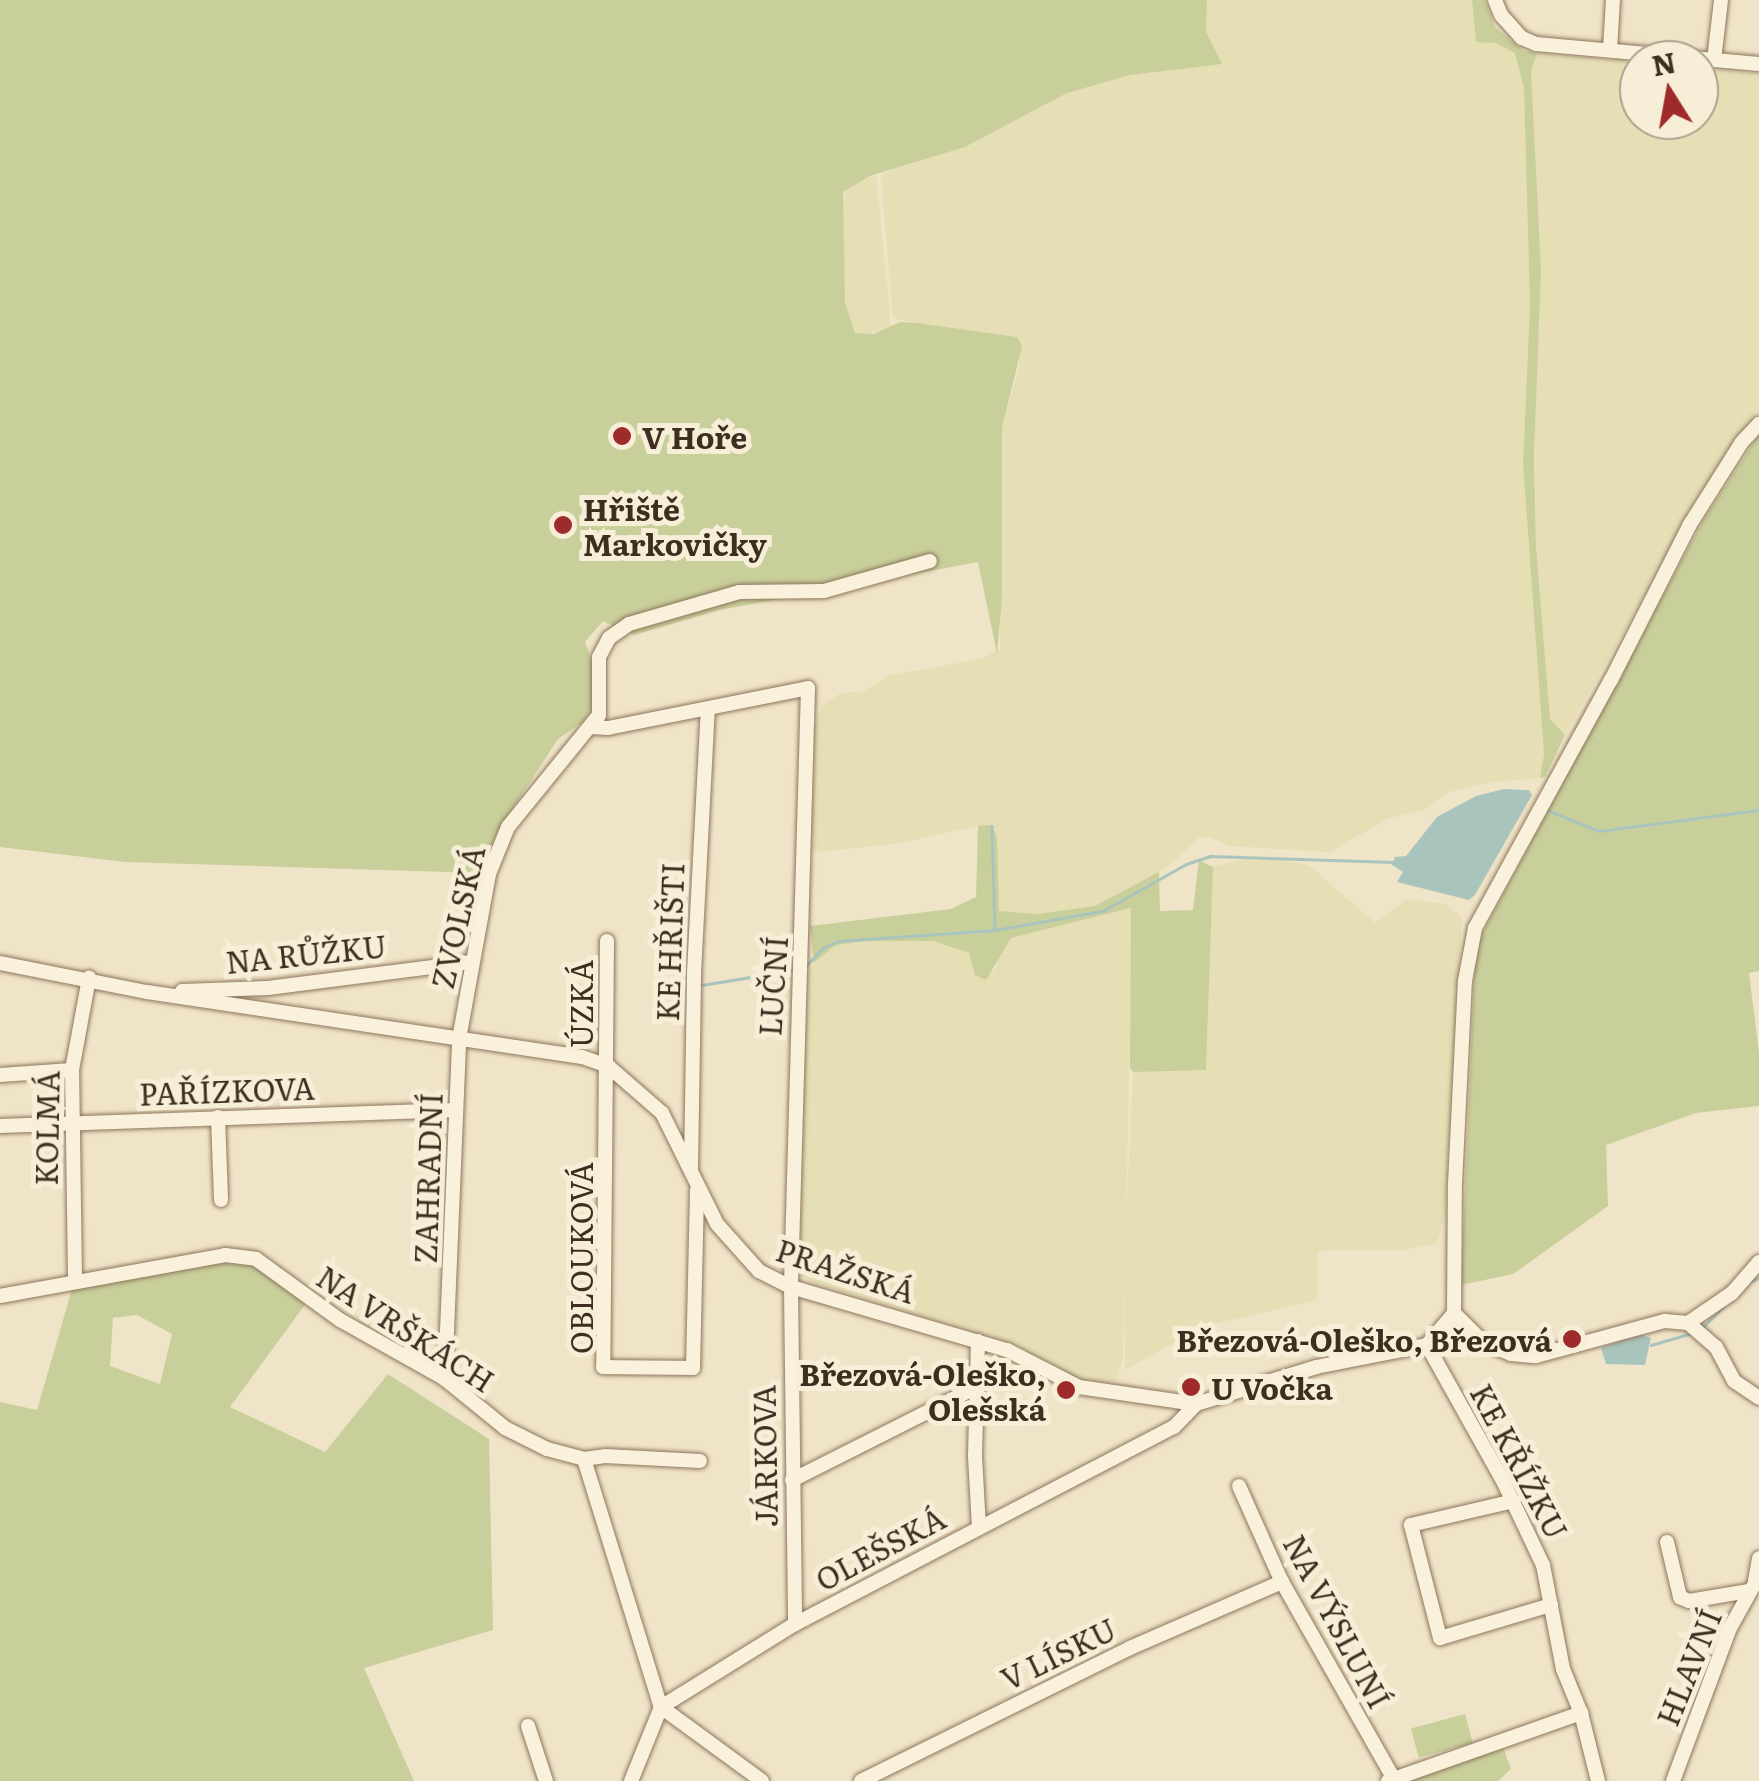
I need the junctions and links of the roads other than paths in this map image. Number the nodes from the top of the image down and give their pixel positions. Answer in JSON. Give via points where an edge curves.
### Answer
{"nodes":[{"id":1,"x":1495,"y":0,"type":"edge"},
{"id":2,"x":1613,"y":0,"type":"edge"},
{"id":3,"x":1722,"y":0,"type":"edge"},
{"id":4,"x":1717,"y":40,"type":"edge"},
{"id":5,"x":1610,"y":50,"type":"junction"},
{"id":6,"x":1619,"y":51,"type":"edge"},
{"id":7,"x":1719,"y":60,"type":"edge"},
{"id":8,"x":1759,"y":64,"type":"edge"},
{"id":9,"x":1759,"y":424,"type":"edge"},
{"id":10,"x":930,"y":561,"type":"dead end"},
{"id":11,"x":708,"y":710,"type":"junction"},
{"id":12,"x":590,"y":727,"type":"junction"},
{"id":13,"x":607,"y":941,"type":"dead end"},
{"id":14,"x":470,"y":962,"type":"junction"},
{"id":15,"x":0,"y":963,"type":"edge"},
{"id":16,"x":89,"y":978,"type":"junction"},
{"id":17,"x":148,"y":992,"type":"junction"},
{"id":18,"x":459,"y":1039,"type":"junction"},
{"id":19,"x":608,"y":1066,"type":"junction"},
{"id":20,"x":72,"y":1070,"type":"junction"},
{"id":21,"x":0,"y":1075,"type":"edge"},
{"id":22,"x":456,"y":1110,"type":"junction"},
{"id":23,"x":218,"y":1117,"type":"junction"},
{"id":24,"x":69,"y":1123,"type":"junction"},
{"id":25,"x":0,"y":1126,"type":"edge"},
{"id":26,"x":694,"y":1183,"type":"junction"},
{"id":27,"x":221,"y":1200,"type":"dead end"},
{"id":28,"x":1759,"y":1262,"type":"edge"},
{"id":29,"x":75,"y":1279,"type":"junction"},
{"id":30,"x":791,"y":1286,"type":"junction"},
{"id":31,"x":0,"y":1296,"type":"edge"},
{"id":32,"x":1454,"y":1314,"type":"junction"},
{"id":33,"x":1688,"y":1323,"type":"junction"},
{"id":34,"x":978,"y":1341,"type":"junction"},
{"id":35,"x":1428,"y":1344,"type":"junction"},
{"id":36,"x":445,"y":1378,"type":"junction"},
{"id":37,"x":977,"y":1386,"type":"junction"},
{"id":38,"x":1759,"y":1398,"type":"edge"},
{"id":39,"x":1196,"y":1404,"type":"junction"},
{"id":40,"x":584,"y":1459,"type":"junction"},
{"id":41,"x":700,"y":1461,"type":"dead end"},
{"id":42,"x":792,"y":1480,"type":"junction"},
{"id":43,"x":1239,"y":1486,"type":"dead end"},
{"id":44,"x":1514,"y":1501,"type":"junction"},
{"id":45,"x":979,"y":1526,"type":"junction"},
{"id":46,"x":1667,"y":1542,"type":"dead end"},
{"id":47,"x":1759,"y":1558,"type":"edge"},
{"id":48,"x":1282,"y":1582,"type":"junction"},
{"id":49,"x":1754,"y":1582,"type":"edge"},
{"id":50,"x":1551,"y":1605,"type":"junction"},
{"id":51,"x":795,"y":1624,"type":"junction"},
{"id":52,"x":661,"y":1707,"type":"junction"},
{"id":53,"x":1581,"y":1713,"type":"junction"},
{"id":54,"x":528,"y":1726,"type":"dead end"},
{"id":55,"x":1391,"y":1780,"type":"edge"},
{"id":56,"x":546,"y":1781,"type":"edge"},
{"id":57,"x":630,"y":1781,"type":"edge"},
{"id":58,"x":762,"y":1781,"type":"edge"},
{"id":59,"x":862,"y":1781,"type":"edge"},
{"id":60,"x":1598,"y":1781,"type":"edge"},
{"id":61,"x":1673,"y":1781,"type":"edge"}],
"edges":[{"from":1,"to":5,"type":"street","via":[[1522,38]]},
{"from":2,"to":5,"type":"street"},
{"from":3,"to":4,"type":"street"},
{"from":5,"to":6,"type":"street"},
{"from":7,"to":8,"type":"street"},
{"from":9,"to":32,"type":"street","via":[[1689,526],[1475,928],[1465,981]]},
{"from":10,"to":12,"type":"street","name":"ZVOLSKÁ","via":[[824,590],[739,592],[629,624],[608,638],[599,656],[599,715]]},
{"from":11,"to":12,"type":"street"},
{"from":11,"to":26,"type":"street","name":"KE HŘIŠTI","via":[[694,974]]},
{"from":11,"to":30,"type":"street","name":"LUČNÍ","via":[[808,688]]},
{"from":12,"to":14,"type":"street","name":"ZVOLSKÁ","via":[[508,827],[489,874]]},
{"from":13,"to":19,"type":"street","name":"ÚZKÁ"},
{"from":14,"to":17,"type":"street","name":"NA RŮŽKU","via":[[268,988]]},
{"from":14,"to":18,"type":"street","name":"ZVOLSKÁ"},
{"from":15,"to":16,"type":"street","name":"PRAŽSKÁ"},
{"from":16,"to":17,"type":"street","name":"PRAŽSKÁ"},
{"from":16,"to":20,"type":"street","name":"KOLMÁ"},
{"from":17,"to":18,"type":"street","name":"PRAŽSKÁ"},
{"from":18,"to":19,"type":"street","name":"PRAŽSKÁ","via":[[582,1056]]},
{"from":18,"to":22,"type":"street","name":"ZAHRADNÍ"},
{"from":19,"to":26,"type":"street","name":"PRAŽSKÁ","via":[[662,1113]]},
{"from":19,"to":26,"type":"street","name":"OBLOUKOVÁ","via":[[603,1366],[693,1368]]},
{"from":20,"to":21,"type":"street"},
{"from":20,"to":24,"type":"street","name":"KOLMÁ"},
{"from":22,"to":23,"type":"street","name":"PAŘÍZKOVA"},
{"from":22,"to":36,"type":"street","name":"ZAHRADNÍ"},
{"from":23,"to":24,"type":"street","name":"PAŘÍZKOVA"},
{"from":23,"to":27,"type":"street"},
{"from":24,"to":25,"type":"street","name":"PAŘÍZKOVA"},
{"from":24,"to":29,"type":"street","name":"KOLMÁ"},
{"from":26,"to":30,"type":"street","name":"PRAŽSKÁ","via":[[742,1258]]},
{"from":28,"to":33,"type":"street","via":[[1732,1293]]},
{"from":29,"to":31,"type":"street","name":"NA VRŠKÁCH"},
{"from":29,"to":36,"type":"street","name":"NA VRŠKÁCH","via":[[226,1256],[256,1260],[340,1320]]},
{"from":30,"to":34,"type":"street","name":"PRAŽSKÁ"},
{"from":30,"to":42,"type":"street","name":"JÁRKOVA"},
{"from":32,"to":33,"type":"street","via":[[1484,1342],[1536,1356],[1665,1322]]},
{"from":32,"to":35,"type":"street"},
{"from":33,"to":38,"type":"street","via":[[1716,1347],[1734,1382]]},
{"from":34,"to":37,"type":"street"},
{"from":34,"to":39,"type":"street","name":"PRAŽSKÁ","via":[[1079,1387]]},
{"from":35,"to":39,"type":"street","name":"PRAŽSKÁ","via":[[1316,1367]]},
{"from":35,"to":44,"type":"street","name":"KE KŘÍŽKU"},
{"from":36,"to":40,"type":"street","name":"NA VRŠKÁCH","via":[[505,1428]]},
{"from":37,"to":42,"type":"street"},
{"from":37,"to":45,"type":"street"},
{"from":39,"to":45,"type":"street","name":"OLEŠSKÁ","via":[[1174,1427]]},
{"from":40,"to":41,"type":"street","name":"NA VRŠKÁCH"},
{"from":40,"to":52,"type":"street"},
{"from":42,"to":51,"type":"street","name":"JÁRKOVA"},
{"from":43,"to":48,"type":"street","name":"NA VÝSLUNÍ"},
{"from":44,"to":50,"type":"street","name":"KE KŘÍŽKU","via":[[1543,1565]]},
{"from":44,"to":50,"type":"street","via":[[1411,1524],[1440,1638]]},
{"from":45,"to":51,"type":"street","name":"OLEŠSKÁ"},
{"from":46,"to":49,"type":"street","via":[[1680,1596],[1690,1601]]},
{"from":47,"to":49,"type":"street","name":"HLAVNÍ"},
{"from":48,"to":55,"type":"street","name":"NA VÝSLUNÍ"},
{"from":48,"to":59,"type":"street","name":"V LÍSKU","via":[[1130,1648]]},
{"from":49,"to":61,"type":"street","name":"HLAVNÍ"},
{"from":50,"to":53,"type":"street","name":"KE KŘÍŽKU"},
{"from":51,"to":52,"type":"street","name":"OLEŠSKÁ"},
{"from":52,"to":57,"type":"street"},
{"from":52,"to":58,"type":"street"},
{"from":53,"to":55,"type":"street"},
{"from":53,"to":60,"type":"street","name":"KE KŘÍŽKU"},
{"from":54,"to":56,"type":"street"}]}
